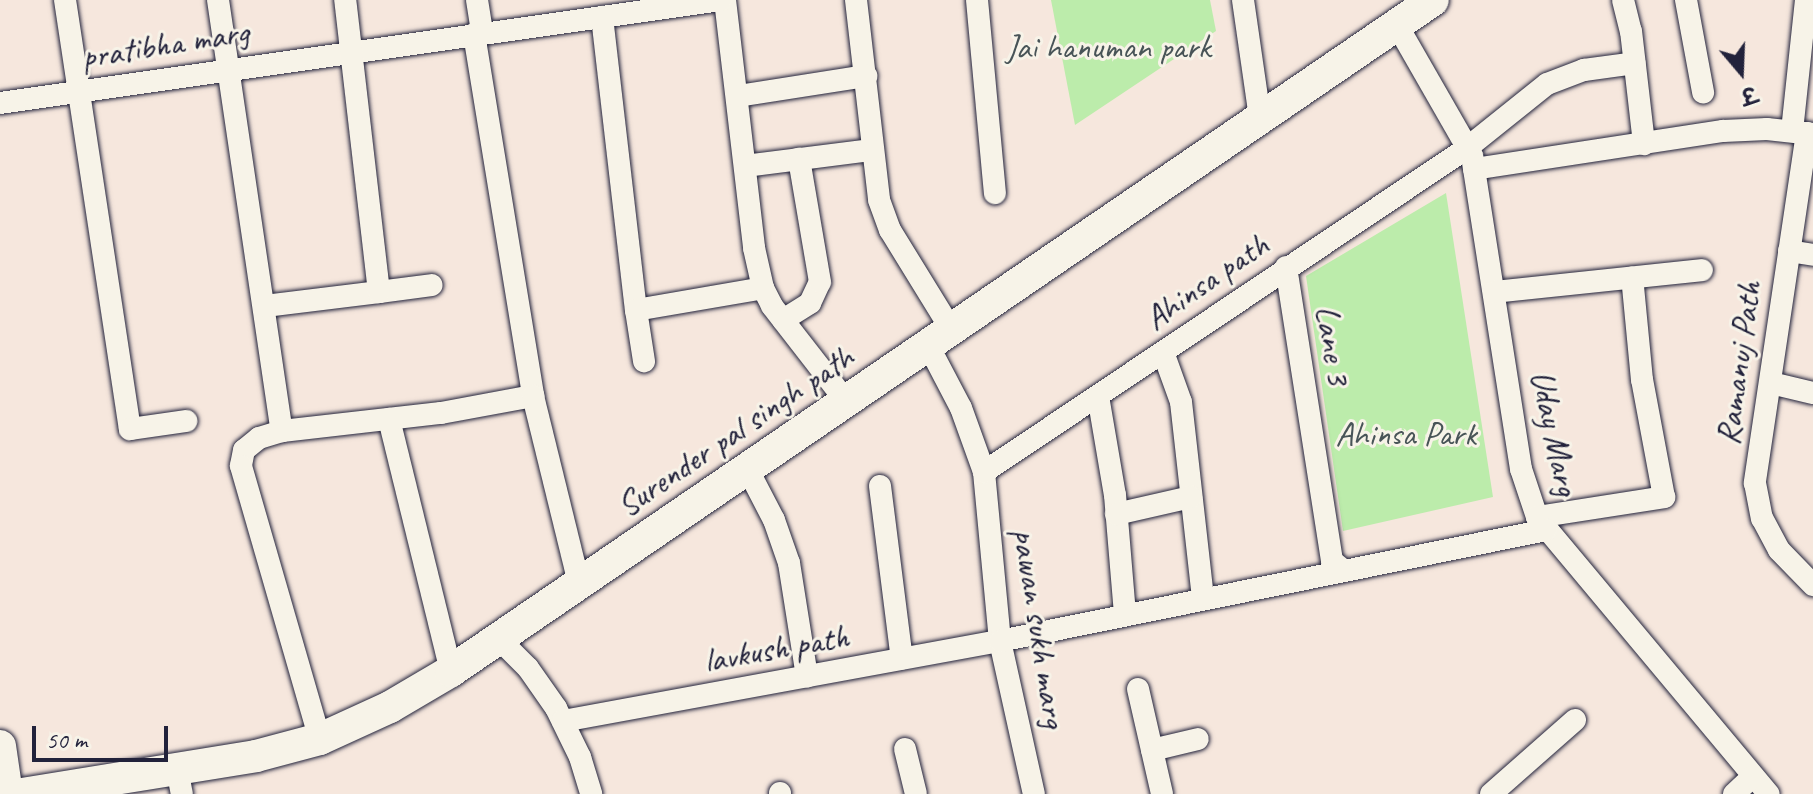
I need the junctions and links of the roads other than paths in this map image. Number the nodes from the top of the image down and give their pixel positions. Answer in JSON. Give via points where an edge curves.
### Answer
{"nodes":[{"id":1,"x":65,"y":0,"type":"edge"},
{"id":2,"x":218,"y":0,"type":"edge"},
{"id":3,"x":345,"y":0,"type":"edge"},
{"id":4,"x":477,"y":0,"type":"edge"},
{"id":5,"x":723,"y":0,"type":"edge"},
{"id":6,"x":856,"y":0,"type":"edge"},
{"id":7,"x":977,"y":0,"type":"edge"},
{"id":8,"x":1243,"y":0,"type":"edge"},
{"id":9,"x":1433,"y":0,"type":"edge"},
{"id":10,"x":1623,"y":0,"type":"edge"},
{"id":11,"x":1686,"y":0,"type":"edge"},
{"id":12,"x":1806,"y":0,"type":"edge"},
{"id":13,"x":602,"y":17,"type":"junction"},
{"id":14,"x":1397,"y":25,"type":"junction"},
{"id":15,"x":478,"y":34,"type":"junction"},
{"id":16,"x":353,"y":51,"type":"junction"},
{"id":17,"x":1635,"y":63,"type":"junction"},
{"id":18,"x":228,"y":69,"type":"junction"},
{"id":19,"x":866,"y":76,"type":"junction"},
{"id":20,"x":79,"y":92,"type":"junction"},
{"id":21,"x":1703,"y":92,"type":"dead end"},
{"id":22,"x":738,"y":96,"type":"junction"},
{"id":23,"x":0,"y":103,"type":"edge"},
{"id":24,"x":1260,"y":118,"type":"junction"},
{"id":25,"x":1804,"y":133,"type":"edge"},
{"id":26,"x":1644,"y":144,"type":"junction"},
{"id":27,"x":872,"y":150,"type":"junction"},
{"id":28,"x":1470,"y":158,"type":"junction"},
{"id":29,"x":799,"y":159,"type":"junction"},
{"id":30,"x":745,"y":166,"type":"junction"},
{"id":31,"x":995,"y":193,"type":"dead end"},
{"id":32,"x":1789,"y":251,"type":"junction"},
{"id":33,"x":1813,"y":255,"type":"edge"},
{"id":34,"x":1286,"y":267,"type":"junction"},
{"id":35,"x":1702,"y":270,"type":"dead end"},
{"id":36,"x":1632,"y":277,"type":"junction"},
{"id":37,"x":432,"y":285,"type":"dead end"},
{"id":38,"x":763,"y":288,"type":"junction"},
{"id":39,"x":379,"y":292,"type":"junction"},
{"id":40,"x":1494,"y":292,"type":"junction"},
{"id":41,"x":265,"y":306,"type":"junction"},
{"id":42,"x":636,"y":310,"type":"junction"},
{"id":43,"x":783,"y":320,"type":"junction"},
{"id":44,"x":940,"y":337,"type":"junction"},
{"id":45,"x":1163,"y":352,"type":"junction"},
{"id":46,"x":644,"y":361,"type":"dead end"},
{"id":47,"x":1771,"y":383,"type":"junction"},
{"id":48,"x":1813,"y":393,"type":"edge"},
{"id":49,"x":533,"y":396,"type":"junction"},
{"id":50,"x":1098,"y":396,"type":"junction"},
{"id":51,"x":846,"y":401,"type":"junction"},
{"id":52,"x":389,"y":419,"type":"junction"},
{"id":53,"x":186,"y":421,"type":"dead end"},
{"id":54,"x":282,"y":431,"type":"junction"},
{"id":55,"x":747,"y":468,"type":"junction"},
{"id":56,"x":984,"y":472,"type":"junction"},
{"id":57,"x":880,"y":486,"type":"dead end"},
{"id":58,"x":1191,"y":497,"type":"junction"},
{"id":59,"x":1116,"y":514,"type":"junction"},
{"id":60,"x":1542,"y":524,"type":"junction"},
{"id":61,"x":1343,"y":570,"type":"junction"},
{"id":62,"x":579,"y":583,"type":"junction"},
{"id":63,"x":1813,"y":585,"type":"edge"},
{"id":64,"x":1203,"y":599,"type":"junction"},
{"id":65,"x":1125,"y":615,"type":"junction"},
{"id":66,"x":498,"y":638,"type":"junction"},
{"id":67,"x":1000,"y":641,"type":"junction"},
{"id":68,"x":902,"y":659,"type":"junction"},
{"id":69,"x":451,"y":671,"type":"junction"},
{"id":70,"x":807,"y":677,"type":"junction"},
{"id":71,"x":1138,"y":689,"type":"dead end"},
{"id":72,"x":1575,"y":720,"type":"dead end"},
{"id":73,"x":563,"y":721,"type":"junction"},
{"id":74,"x":320,"y":739,"type":"junction"},
{"id":75,"x":1198,"y":739,"type":"dead end"},
{"id":76,"x":0,"y":746,"type":"edge"},
{"id":77,"x":905,"y":749,"type":"dead end"},
{"id":78,"x":1152,"y":750,"type":"junction"},
{"id":79,"x":1753,"y":776,"type":"junction"},
{"id":80,"x":179,"y":781,"type":"edge"},
{"id":81,"x":7,"y":794,"type":"edge"},
{"id":82,"x":22,"y":794,"type":"edge"},
{"id":83,"x":591,"y":794,"type":"edge"},
{"id":84,"x":916,"y":794,"type":"edge"},
{"id":85,"x":1034,"y":794,"type":"edge"},
{"id":86,"x":1162,"y":794,"type":"edge"},
{"id":87,"x":1491,"y":794,"type":"edge"},
{"id":88,"x":1734,"y":794,"type":"edge"},
{"id":89,"x":1769,"y":794,"type":"edge"}],
"edges":[{"from":1,"to":20,"type":"street"},
{"from":2,"to":18,"type":"street"},
{"from":3,"to":16,"type":"street"},
{"from":4,"to":15,"type":"street"},
{"from":5,"to":13,"type":"street","name":"pratibha marg"},
{"from":5,"to":22,"type":"street"},
{"from":6,"to":19,"type":"street","name":"pawan sukh marg"},
{"from":7,"to":31,"type":"street"},
{"from":8,"to":24,"type":"street"},
{"from":9,"to":14,"type":"street","name":"Surender pal singh path"},
{"from":10,"to":17,"type":"street"},
{"from":11,"to":21,"type":"street"},
{"from":12,"to":25,"type":"street","name":"Ramanuj Path"},
{"from":13,"to":15,"type":"street","name":"pratibha marg"},
{"from":13,"to":42,"type":"street"},
{"from":14,"to":24,"type":"street","name":"Surender pal singh path"},
{"from":14,"to":28,"type":"street","name":"Uday Marg"},
{"from":15,"to":16,"type":"street","name":"pratibha marg"},
{"from":15,"to":49,"type":"street"},
{"from":16,"to":18,"type":"street","name":"pratibha marg"},
{"from":16,"to":39,"type":"street"},
{"from":17,"to":26,"type":"street"},
{"from":17,"to":28,"type":"street","name":"Ahinsa path","via":[[1584,70],[1547,84]]},
{"from":18,"to":20,"type":"street","name":"pratibha marg"},
{"from":18,"to":41,"type":"street"},
{"from":19,"to":22,"type":"street"},
{"from":19,"to":27,"type":"street","name":"pawan sukh marg"},
{"from":20,"to":23,"type":"street","name":"pratibha marg"},
{"from":20,"to":53,"type":"street","via":[[130,429]]},
{"from":22,"to":30,"type":"street"},
{"from":24,"to":44,"type":"street","name":"Surender pal singh path"},
{"from":25,"to":26,"type":"street","via":[[1723,131]]},
{"from":25,"to":32,"type":"street","name":"Ramanuj Path"},
{"from":26,"to":28,"type":"street"},
{"from":27,"to":29,"type":"street"},
{"from":27,"to":44,"type":"street","name":"pawan sukh marg","via":[[879,200]]},
{"from":28,"to":34,"type":"street","name":"Ahinsa path"},
{"from":28,"to":40,"type":"street","name":"Uday Marg"},
{"from":29,"to":30,"type":"street"},
{"from":29,"to":43,"type":"street","via":[[820,282],[810,303]]},
{"from":30,"to":38,"type":"street"},
{"from":32,"to":33,"type":"street"},
{"from":32,"to":47,"type":"street","name":"Ramanuj Path"},
{"from":34,"to":45,"type":"street","name":"Ahinsa path"},
{"from":34,"to":61,"type":"street","name":"Lane 3","via":[[1332,561]]},
{"from":35,"to":36,"type":"street"},
{"from":36,"to":40,"type":"street"},
{"from":36,"to":60,"type":"street","name":"lavkush path","via":[[1642,380],[1664,497]]},
{"from":37,"to":39,"type":"street"},
{"from":38,"to":42,"type":"street"},
{"from":38,"to":43,"type":"street"},
{"from":39,"to":41,"type":"street"},
{"from":40,"to":60,"type":"street","name":"Uday Marg","via":[[1521,469]]},
{"from":41,"to":54,"type":"street"},
{"from":42,"to":46,"type":"street"},
{"from":43,"to":51,"type":"street"},
{"from":44,"to":51,"type":"street","name":"Surender pal singh path"},
{"from":44,"to":56,"type":"street","name":"pawan sukh marg"},
{"from":45,"to":50,"type":"street","name":"Ahinsa path"},
{"from":45,"to":58,"type":"street","via":[[1181,402]]},
{"from":47,"to":48,"type":"street"},
{"from":47,"to":63,"type":"street","name":"Ramanuj Path","via":[[1755,483],[1762,518],[1779,550]]},
{"from":49,"to":52,"type":"street"},
{"from":49,"to":62,"type":"street"},
{"from":50,"to":56,"type":"street","name":"Ahinsa path"},
{"from":50,"to":59,"type":"street"},
{"from":51,"to":55,"type":"street","name":"Surender pal singh path"},
{"from":52,"to":54,"type":"street"},
{"from":52,"to":69,"type":"street"},
{"from":54,"to":74,"type":"street","via":[[259,438],[244,450],[241,466]]},
{"from":55,"to":62,"type":"street","name":"Surender pal singh path"},
{"from":55,"to":70,"type":"street","via":[[789,563]]},
{"from":56,"to":67,"type":"street","name":"pawan sukh marg"},
{"from":57,"to":68,"type":"street"},
{"from":58,"to":59,"type":"street"},
{"from":58,"to":64,"type":"street"},
{"from":59,"to":65,"type":"street"},
{"from":60,"to":61,"type":"street","name":"lavkush path"},
{"from":60,"to":79,"type":"street","name":"Uday Marg"},
{"from":61,"to":64,"type":"street","name":"lavkush path"},
{"from":62,"to":66,"type":"street","name":"Surender pal singh path"},
{"from":64,"to":65,"type":"street","name":"lavkush path"},
{"from":65,"to":67,"type":"street","name":"lavkush path"},
{"from":66,"to":69,"type":"street","name":"Surender pal singh path"},
{"from":66,"to":73,"type":"street","via":[[528,668]]},
{"from":67,"to":68,"type":"street","name":"lavkush path"},
{"from":67,"to":85,"type":"street","name":"pawan sukh marg"},
{"from":68,"to":70,"type":"street","name":"lavkush path"},
{"from":69,"to":74,"type":"street","name":"Surender pal singh path"},
{"from":70,"to":73,"type":"street","name":"lavkush path"},
{"from":71,"to":78,"type":"street"},
{"from":72,"to":87,"type":"street"},
{"from":73,"to":83,"type":"street"},
{"from":74,"to":80,"type":"street","name":"Surender pal singh path"},
{"from":75,"to":78,"type":"street"},
{"from":76,"to":81,"type":"street"},
{"from":77,"to":84,"type":"street"},
{"from":78,"to":86,"type":"street"},
{"from":79,"to":88,"type":"street"},
{"from":79,"to":89,"type":"street","name":"Uday Marg"},
{"from":80,"to":82,"type":"street","name":"Surender pal singh path"}]}
